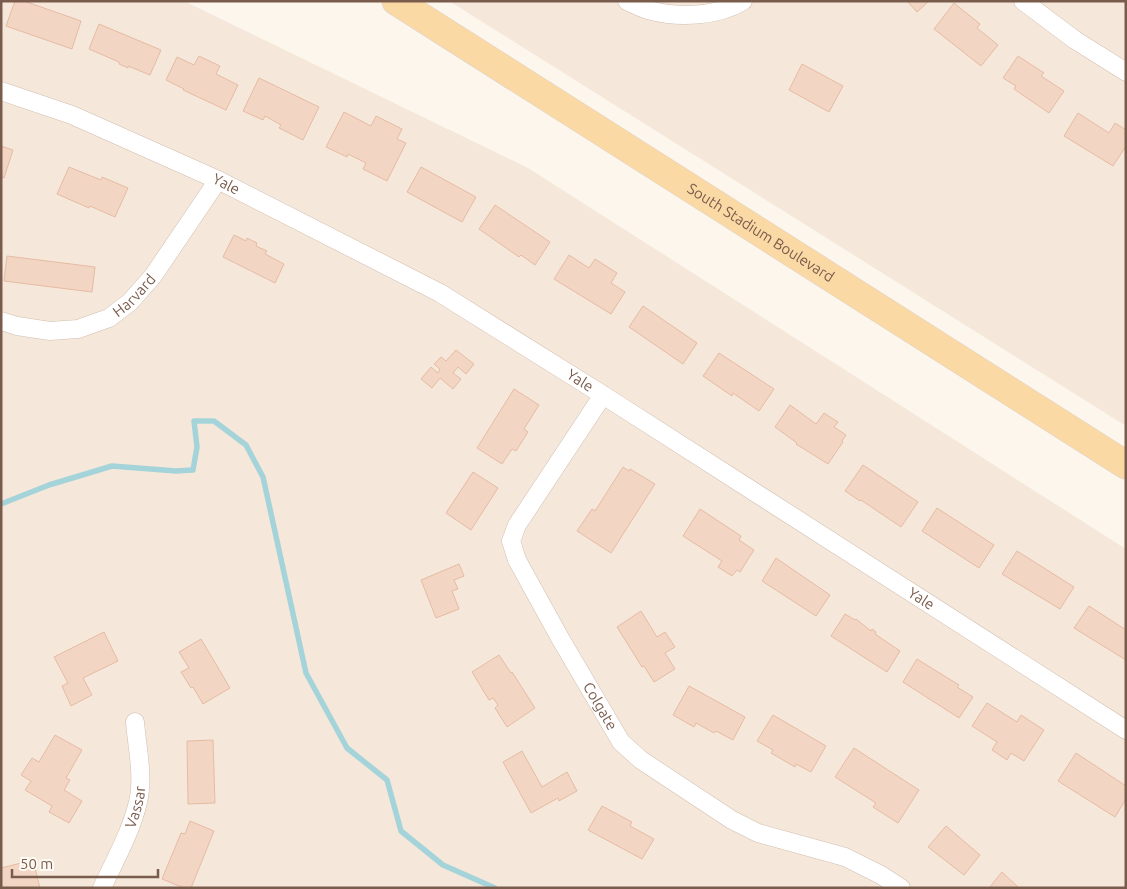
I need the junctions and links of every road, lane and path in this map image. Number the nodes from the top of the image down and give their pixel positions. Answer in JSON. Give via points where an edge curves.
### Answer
{"nodes":[{"id":1,"x":396,"y":1,"type":"edge"},
{"id":2,"x":626,"y":1,"type":"edge"},
{"id":3,"x":743,"y":1,"type":"edge"},
{"id":4,"x":1023,"y":1,"type":"edge"},
{"id":5,"x":1126,"y":72,"type":"edge"},
{"id":6,"x":1,"y":91,"type":"edge"},
{"id":7,"x":218,"y":180,"type":"junction"},
{"id":8,"x":1,"y":321,"type":"edge"},
{"id":9,"x":603,"y":395,"type":"junction"},
{"id":10,"x":1126,"y":465,"type":"edge"},
{"id":11,"x":134,"y":722,"type":"dead end"},
{"id":12,"x":1126,"y":730,"type":"edge"},
{"id":13,"x":102,"y":888,"type":"edge"},
{"id":14,"x":901,"y":888,"type":"edge"}],
"edges":[{"from":1,"to":10,"type":"main road","name":"South Stadium Boulevard"},
{"from":2,"to":3,"type":"street","via":[[648,10],[690,16],[734,7]]},
{"from":4,"to":5,"type":"street","via":[[1075,40]]},
{"from":6,"to":7,"type":"street","name":"Yale","via":[[72,115]]},
{"from":7,"to":8,"type":"street","name":"Harvard","via":[[153,276],[130,302],[109,318],[78,329],[50,331]]},
{"from":7,"to":9,"type":"street","name":"Yale","via":[[440,293]]},
{"from":9,"to":12,"type":"street","name":"Yale"},
{"from":9,"to":14,"type":"street","name":"Colgate","via":[[517,525],[511,541],[526,577],[621,742],[641,760],[732,820],[765,836],[845,857]]},
{"from":11,"to":13,"type":"street","name":"Vassar","via":[[140,772],[138,801],[128,832]]}]}
